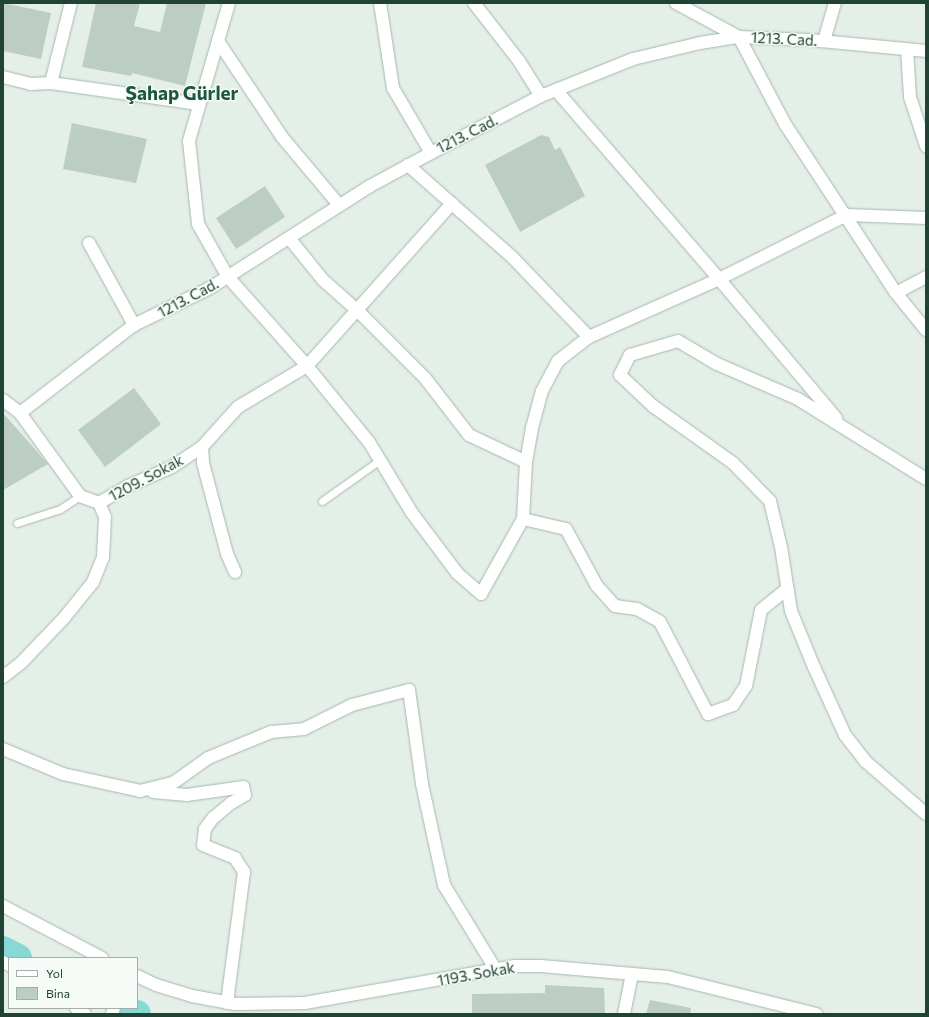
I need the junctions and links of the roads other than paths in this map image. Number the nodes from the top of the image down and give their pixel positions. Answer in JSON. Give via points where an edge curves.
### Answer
{"nodes":[{"id":1,"x":71,"y":3,"type":"edge"},
{"id":2,"x":229,"y":3,"type":"edge"},
{"id":3,"x":380,"y":3,"type":"edge"},
{"id":4,"x":474,"y":3,"type":"edge"},
{"id":5,"x":676,"y":3,"type":"edge"},
{"id":6,"x":835,"y":3,"type":"edge"},
{"id":7,"x":739,"y":37,"type":"junction"},
{"id":8,"x":218,"y":41,"type":"junction"},
{"id":9,"x":824,"y":41,"type":"junction"},
{"id":10,"x":907,"y":50,"type":"junction"},
{"id":11,"x":926,"y":51,"type":"edge"},
{"id":12,"x":3,"y":77,"type":"edge"},
{"id":13,"x":51,"y":83,"type":"junction"},
{"id":14,"x":556,"y":90,"type":"junction"},
{"id":15,"x":541,"y":96,"type":"junction"},
{"id":16,"x":199,"y":104,"type":"junction"},
{"id":17,"x":926,"y":146,"type":"edge"},
{"id":18,"x":431,"y":153,"type":"junction"},
{"id":19,"x":408,"y":165,"type":"junction"},
{"id":20,"x":452,"y":204,"type":"junction"},
{"id":21,"x":339,"y":205,"type":"junction"},
{"id":22,"x":847,"y":215,"type":"junction"},
{"id":23,"x":926,"y":218,"type":"edge"},
{"id":24,"x":289,"y":238,"type":"junction"},
{"id":25,"x":89,"y":243,"type":"dead end"},
{"id":26,"x":228,"y":277,"type":"junction"},
{"id":27,"x":926,"y":277,"type":"edge"},
{"id":28,"x":720,"y":278,"type":"junction"},
{"id":29,"x":896,"y":293,"type":"junction"},
{"id":30,"x":358,"y":311,"type":"junction"},
{"id":31,"x":134,"y":326,"type":"junction"},
{"id":32,"x":926,"y":330,"type":"edge"},
{"id":33,"x":589,"y":337,"type":"junction"},
{"id":34,"x":307,"y":366,"type":"junction"},
{"id":35,"x":3,"y":400,"type":"edge"},
{"id":36,"x":20,"y":413,"type":"junction"},
{"id":37,"x":843,"y":427,"type":"junction"},
{"id":38,"x":202,"y":447,"type":"junction"},
{"id":39,"x":380,"y":460,"type":"junction"},
{"id":40,"x":526,"y":462,"type":"junction"},
{"id":41,"x":926,"y":478,"type":"edge"},
{"id":42,"x":80,"y":496,"type":"junction"},
{"id":43,"x":322,"y":501,"type":"dead end"},
{"id":44,"x":99,"y":503,"type":"junction"},
{"id":45,"x":523,"y":519,"type":"junction"},
{"id":46,"x":17,"y":523,"type":"dead end"},
{"id":47,"x":235,"y":572,"type":"dead end"},
{"id":48,"x":786,"y":590,"type":"junction"},
{"id":49,"x":3,"y":677,"type":"edge"},
{"id":50,"x":3,"y":749,"type":"edge"},
{"id":51,"x":140,"y":791,"type":"junction"},
{"id":52,"x":926,"y":814,"type":"edge"},
{"id":53,"x":3,"y":906,"type":"edge"},
{"id":54,"x":100,"y":957,"type":"edge"},
{"id":55,"x":496,"y":970,"type":"junction"},
{"id":56,"x":632,"y":974,"type":"junction"},
{"id":57,"x":138,"y":976,"type":"edge"},
{"id":58,"x":227,"y":1003,"type":"junction"},
{"id":59,"x":624,"y":1014,"type":"edge"},
{"id":60,"x":816,"y":1014,"type":"edge"}],
"edges":[{"from":1,"to":13,"type":"street"},
{"from":2,"to":8,"type":"street"},
{"from":3,"to":18,"type":"street","via":[[394,88]]},
{"from":4,"to":15,"type":"street","via":[[519,61]]},
{"from":5,"to":7,"type":"street"},
{"from":6,"to":9,"type":"street"},
{"from":7,"to":9,"type":"street","name":"1213. Cad."},
{"from":7,"to":14,"type":"street","name":"1213. Cad.","via":[[633,59]]},
{"from":7,"to":22,"type":"street","via":[[785,124]]},
{"from":8,"to":16,"type":"street"},
{"from":8,"to":21,"type":"street","via":[[282,137]]},
{"from":9,"to":10,"type":"street","name":"1213. Cad."},
{"from":10,"to":11,"type":"street","name":"1213. Cad."},
{"from":10,"to":17,"type":"street","via":[[910,97]]},
{"from":12,"to":13,"type":"street","via":[[31,84]]},
{"from":13,"to":16,"type":"street"},
{"from":14,"to":15,"type":"street","name":"1213. Cad."},
{"from":14,"to":28,"type":"street"},
{"from":15,"to":18,"type":"street","name":"1213. Cad."},
{"from":16,"to":26,"type":"street","via":[[189,141],[198,224]]},
{"from":18,"to":19,"type":"street","name":"1213. Cad."},
{"from":19,"to":20,"type":"street"},
{"from":19,"to":21,"type":"street","name":"1213. Cad."},
{"from":20,"to":30,"type":"street","name":"1209. Sokak"},
{"from":20,"to":33,"type":"street","via":[[512,256]]},
{"from":21,"to":24,"type":"street","name":"1213. Cad."},
{"from":22,"to":23,"type":"street"},
{"from":22,"to":28,"type":"street"},
{"from":22,"to":29,"type":"street"},
{"from":24,"to":26,"type":"street","name":"1213. Cad."},
{"from":24,"to":30,"type":"street","via":[[323,280]]},
{"from":25,"to":31,"type":"street"},
{"from":26,"to":31,"type":"street","name":"1213. Cad."},
{"from":26,"to":34,"type":"street"},
{"from":27,"to":29,"type":"street"},
{"from":28,"to":33,"type":"street"},
{"from":28,"to":37,"type":"street"},
{"from":29,"to":32,"type":"street"},
{"from":30,"to":34,"type":"street","name":"1209. Sokak"},
{"from":30,"to":40,"type":"street","via":[[425,378],[469,435]]},
{"from":31,"to":36,"type":"street","name":"1213. Cad."},
{"from":33,"to":40,"type":"street","via":[[558,361],[542,391]]},
{"from":34,"to":38,"type":"street","name":"1209. Sokak","via":[[238,407]]},
{"from":34,"to":39,"type":"street","via":[[369,442]]},
{"from":35,"to":36,"type":"street"},
{"from":36,"to":42,"type":"street"},
{"from":37,"to":41,"type":"street"},
{"from":37,"to":48,"type":"street","via":[[798,399],[717,364],[678,341],[630,355],[620,375],[653,406],[733,463],[770,501],[781,547]]},
{"from":38,"to":44,"type":"street","name":"1209. Sokak","via":[[172,467],[128,486]]},
{"from":38,"to":47,"type":"street","via":[[203,463],[227,554]]},
{"from":39,"to":43,"type":"lane"},
{"from":39,"to":45,"type":"street","via":[[412,513],[457,573],[481,594]]},
{"from":40,"to":45,"type":"street"},
{"from":42,"to":44,"type":"street","name":"1209. Sokak"},
{"from":42,"to":46,"type":"lane","via":[[60,509]]},
{"from":44,"to":49,"type":"street","via":[[105,517],[103,557],[93,582],[48,635]]},
{"from":45,"to":48,"type":"street","via":[[566,529],[597,586],[615,606],[637,609],[660,622],[708,714],[733,705],[746,686],[761,610]]},
{"from":48,"to":52,"type":"street","via":[[814,667],[845,734],[865,761]]},
{"from":50,"to":51,"type":"street","via":[[63,774]]},
{"from":51,"to":55,"type":"street","via":[[173,783],[208,758],[271,732],[304,729],[352,705],[409,690],[422,784],[444,885]]},
{"from":51,"to":58,"type":"street","via":[[187,794],[244,787],[245,795],[219,813],[205,829],[203,845],[235,858],[244,872]]},
{"from":53,"to":54,"type":"street"},
{"from":55,"to":56,"type":"street","name":"1193. Sokak","via":[[514,966],[541,966]]},
{"from":55,"to":58,"type":"street","name":"1193. Sokak","via":[[305,1003]]},
{"from":56,"to":59,"type":"street"},
{"from":56,"to":60,"type":"street","name":"1193. Sokak","via":[[668,977]]},
{"from":57,"to":58,"type":"street","name":"1193. Sokak","via":[[163,987]]}]}
